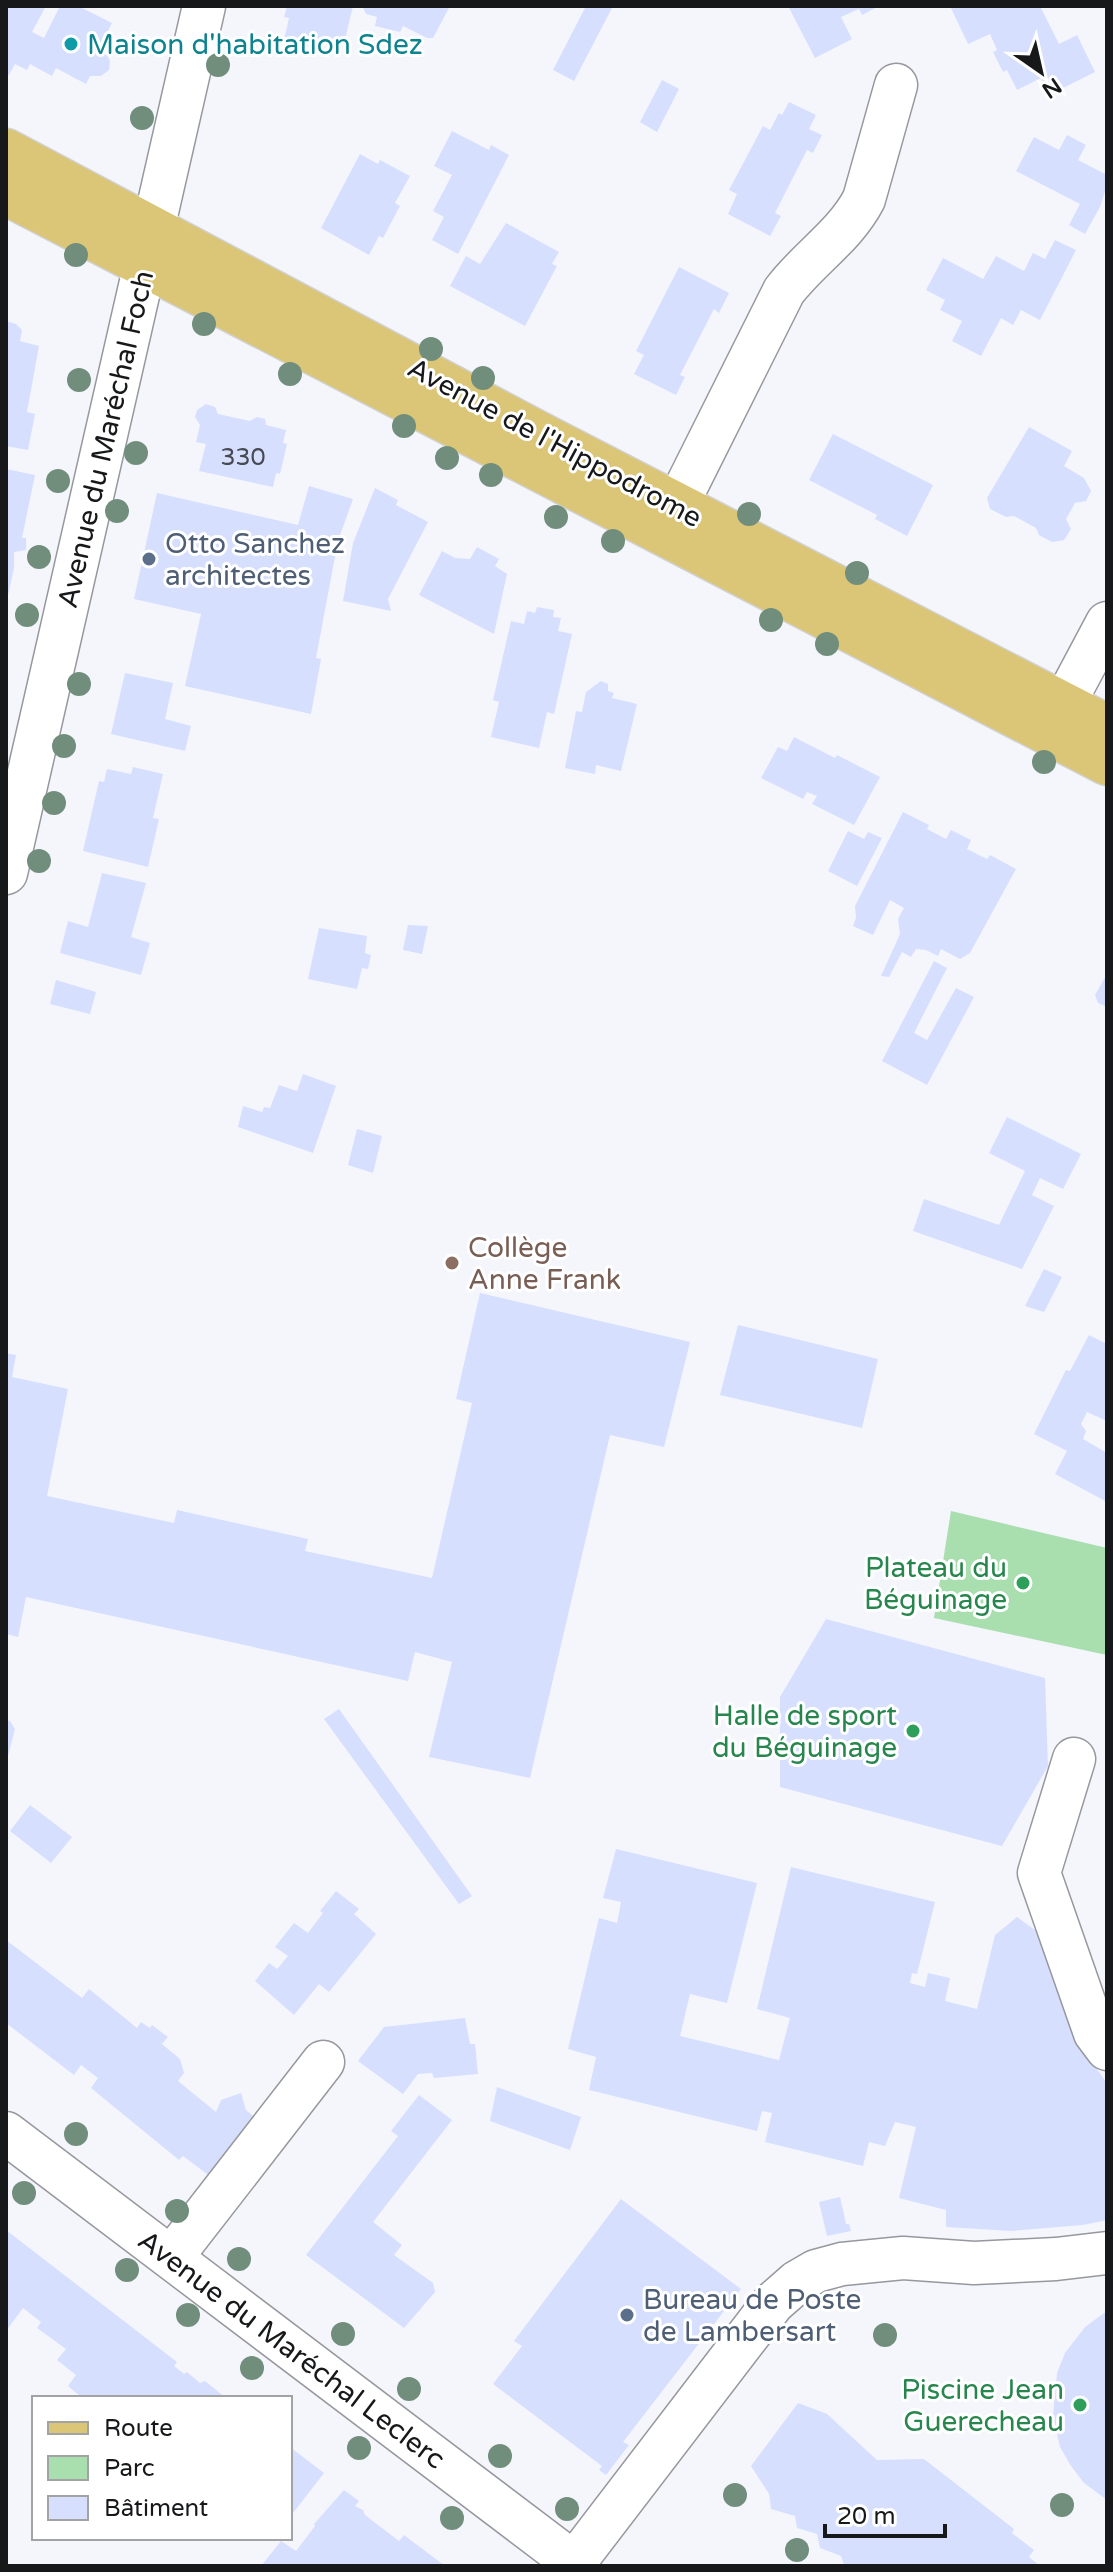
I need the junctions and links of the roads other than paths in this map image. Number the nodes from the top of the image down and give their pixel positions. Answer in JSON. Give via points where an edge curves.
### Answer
{"nodes":[{"id":1,"x":204,"y":6,"type":"edge"},
{"id":2,"x":896,"y":85,"type":"dead end"},
{"id":3,"x":6,"y":151,"type":"edge"},
{"id":4,"x":6,"y":193,"type":"edge"},
{"id":5,"x":149,"y":247,"type":"junction"},
{"id":6,"x":677,"y":505,"type":"junction"},
{"id":7,"x":1107,"y":623,"type":"edge"},
{"id":8,"x":1056,"y":718,"type":"junction"},
{"id":9,"x":1107,"y":727,"type":"edge"},
{"id":10,"x":1107,"y":763,"type":"edge"},
{"id":11,"x":6,"y":873,"type":"edge"},
{"id":12,"x":1074,"y":1759,"type":"dead end"},
{"id":13,"x":1107,"y":2049,"type":"edge"},
{"id":14,"x":323,"y":2062,"type":"dead end"},
{"id":15,"x":6,"y":2133,"type":"edge"},
{"id":16,"x":1107,"y":2253,"type":"edge"},
{"id":17,"x":171,"y":2258,"type":"junction"},
{"id":18,"x":576,"y":2565,"type":"edge"}],
"edges":[{"from":1,"to":5,"type":"street","name":"Avenue du Maréchal Foch"},
{"from":2,"to":6,"type":"street","via":[[864,199],[855,216],[784,291]]},
{"from":3,"to":5,"type":"main road","name":"Avenue de l'Hippodrome"},
{"from":4,"to":5,"type":"main road","name":"Avenue de l'Hippodrome"},
{"from":5,"to":6,"type":"main road","name":"Avenue de l'Hippodrome"},
{"from":5,"to":8,"type":"main road","name":"Avenue de l'Hippodrome"},
{"from":5,"to":11,"type":"street","name":"Avenue du Maréchal Foch"},
{"from":6,"to":8,"type":"main road","name":"Avenue de l'Hippodrome"},
{"from":7,"to":8,"type":"street"},
{"from":8,"to":9,"type":"main road","name":"Avenue de l'Hippodrome"},
{"from":8,"to":10,"type":"main road","name":"Avenue de l'Hippodrome"},
{"from":12,"to":13,"type":"street","via":[[1039,1873],[1095,2033]]},
{"from":14,"to":17,"type":"street"},
{"from":15,"to":17,"type":"street","name":"Avenue du Maréchal Leclerc"},
{"from":16,"to":18,"type":"street","via":[[974,2263],[903,2258],[842,2264],[797,2282],[773,2303]]},
{"from":17,"to":18,"type":"street","name":"Avenue du Maréchal Leclerc"}]}
